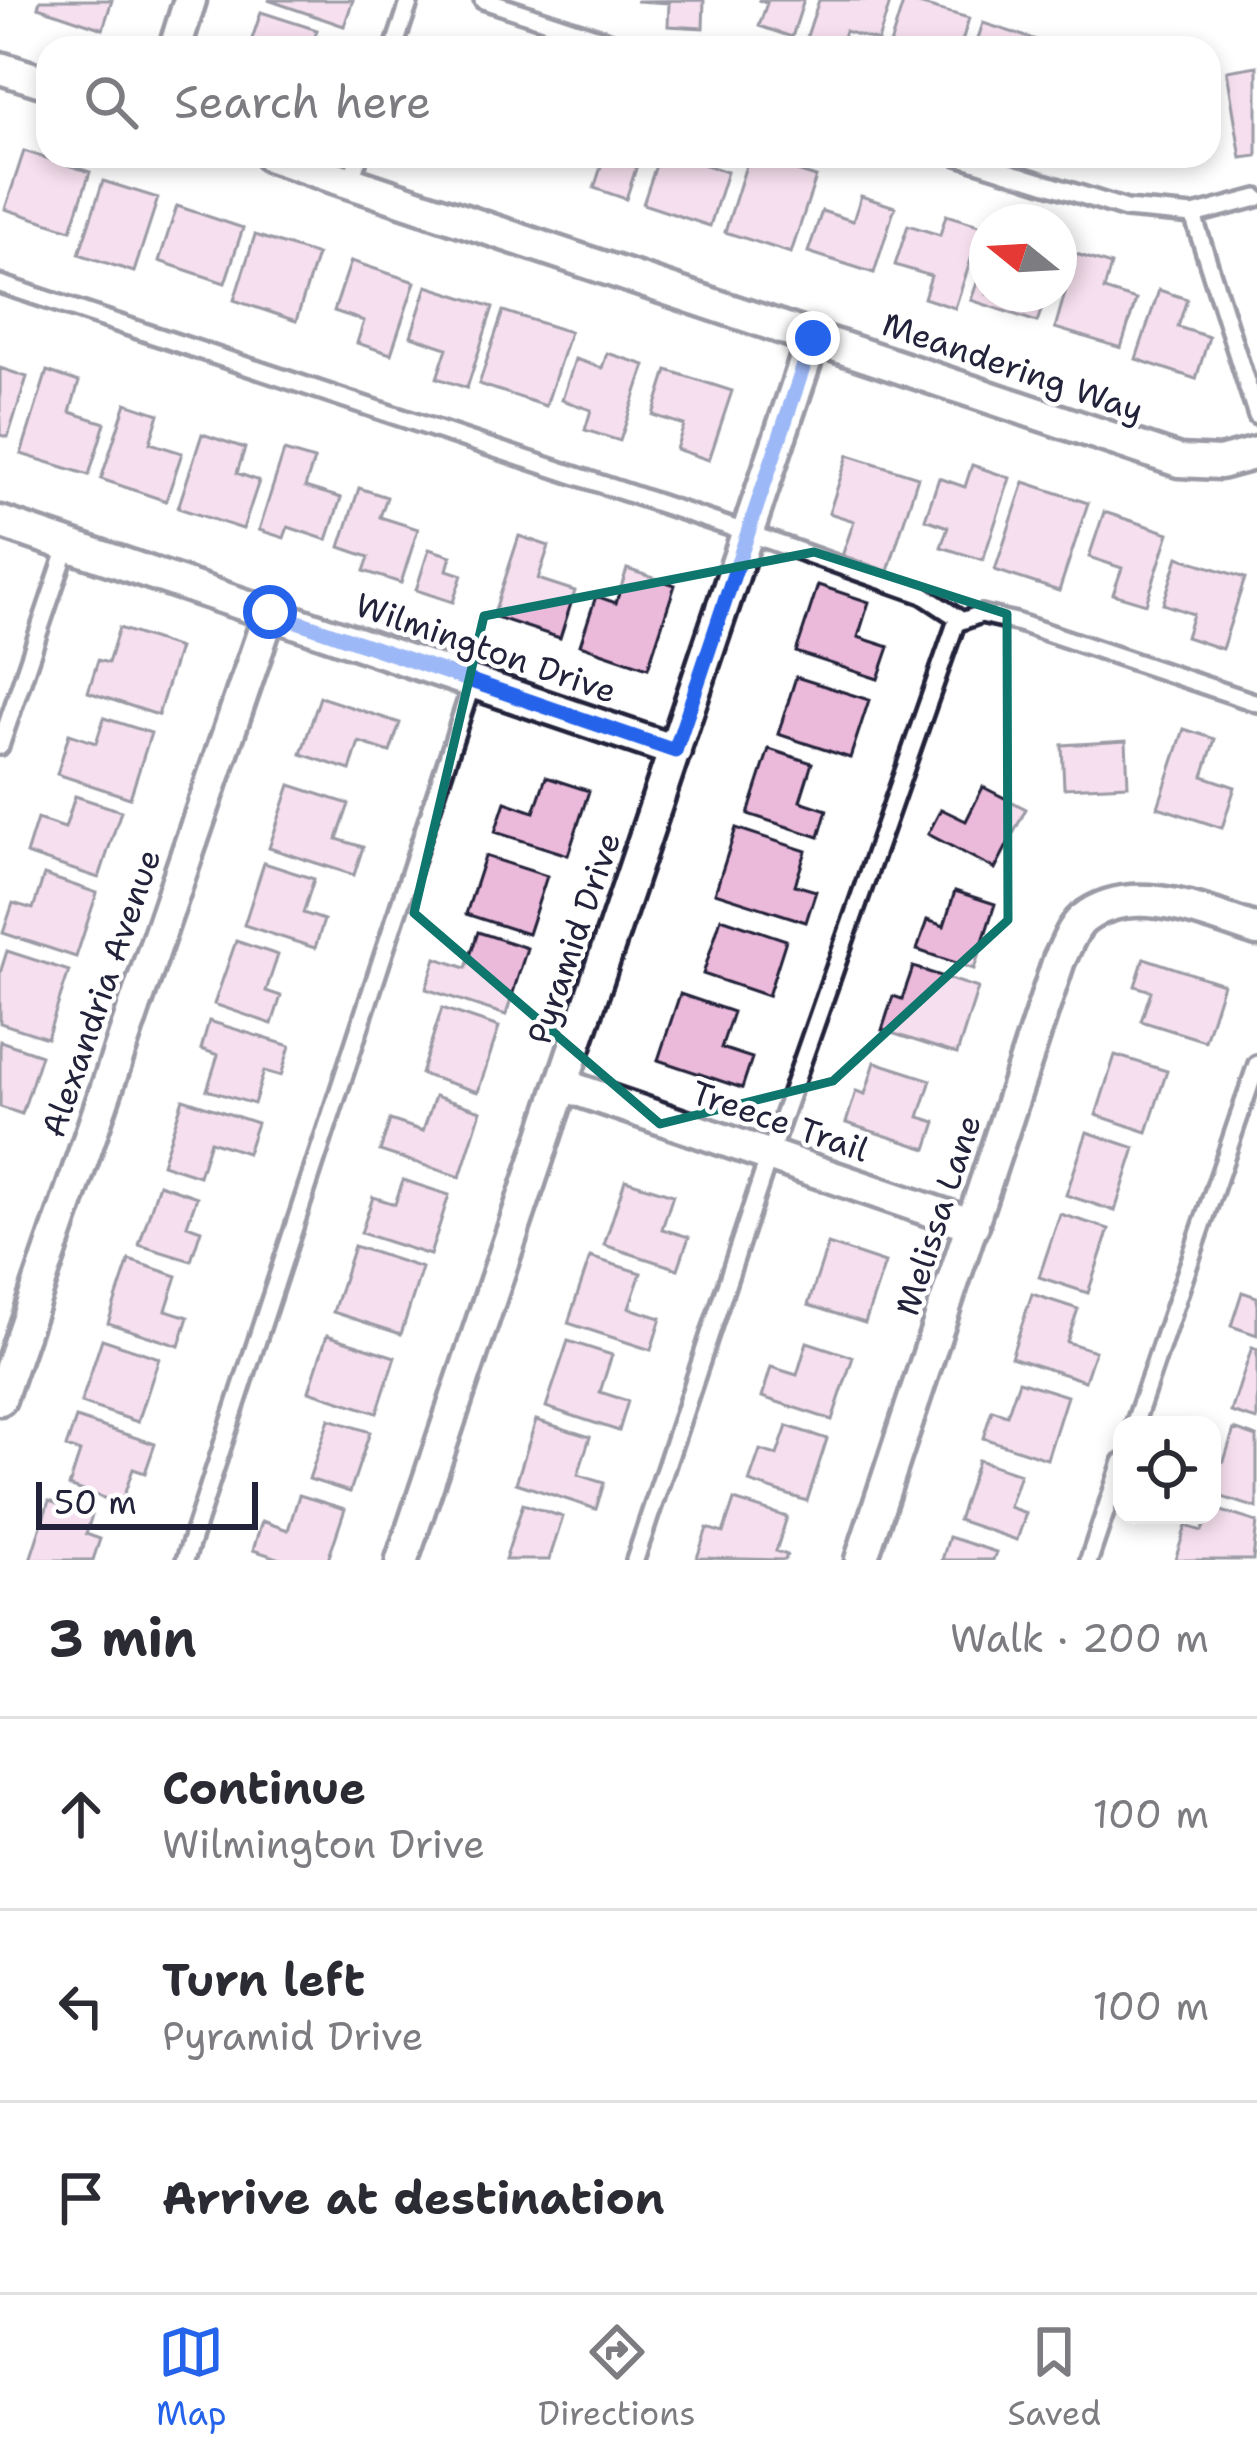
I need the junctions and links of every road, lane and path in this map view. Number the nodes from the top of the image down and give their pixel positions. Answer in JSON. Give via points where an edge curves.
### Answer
{"nodes":[{"id":1,"x":190,"y":0,"type":"edge"},
{"id":2,"x":410,"y":0,"type":"edge"},
{"id":3,"x":483,"y":0,"type":"edge"},
{"id":4,"x":179,"y":36,"type":"edge"},
{"id":5,"x":398,"y":36,"type":"edge"},
{"id":6,"x":592,"y":36,"type":"edge"},
{"id":7,"x":0,"y":68,"type":"edge"},
{"id":8,"x":36,"y":79,"type":"edge"},
{"id":9,"x":997,"y":168,"type":"edge"},
{"id":10,"x":354,"y":169,"type":"edge"},
{"id":11,"x":1257,"y":198,"type":"edge"},
{"id":12,"x":1193,"y":215,"type":"junction"},
{"id":13,"x":0,"y":284,"type":"edge"},
{"id":14,"x":813,"y":338,"type":"junction"},
{"id":15,"x":1257,"y":416,"type":"edge"},
{"id":16,"x":1257,"y":453,"type":"edge"},
{"id":17,"x":0,"y":522,"type":"edge"},
{"id":18,"x":748,"y":532,"type":"junction"},
{"id":19,"x":68,"y":545,"type":"junction"},
{"id":20,"x":270,"y":612,"type":"junction"},
{"id":21,"x":961,"y":620,"type":"junction"},
{"id":22,"x":473,"y":681,"type":"junction"},
{"id":23,"x":1257,"y":703,"type":"edge"},
{"id":24,"x":0,"y":746,"type":"edge"},
{"id":25,"x":675,"y":751,"type":"junction"},
{"id":26,"x":1257,"y":930,"type":"edge"},
{"id":27,"x":1257,"y":1064,"type":"edge"},
{"id":28,"x":563,"y":1085,"type":"junction"},
{"id":29,"x":770,"y":1156,"type":"junction"},
{"id":30,"x":973,"y":1225,"type":"junction"},
{"id":31,"x":0,"y":1399,"type":"edge"},
{"id":32,"x":1137,"y":1416,"type":"edge"},
{"id":33,"x":1113,"y":1489,"type":"edge"},
{"id":34,"x":184,"y":1560,"type":"edge"},
{"id":35,"x":402,"y":1560,"type":"edge"},
{"id":36,"x":635,"y":1560,"type":"edge"},
{"id":37,"x":861,"y":1560,"type":"edge"},
{"id":38,"x":1089,"y":1560,"type":"edge"}],
"edges":[{"from":1,"to":4,"type":"street"},
{"from":2,"to":5,"type":"lane"},
{"from":3,"to":6,"type":"lane"},
{"from":7,"to":8,"type":"street"},
{"from":9,"to":12,"type":"lane","via":[[1126,208]]},
{"from":10,"to":14,"type":"street","name":"Meandering Way"},
{"from":11,"to":12,"type":"lane"},
{"from":12,"to":15,"type":"lane"},
{"from":13,"to":18,"type":"lane"},
{"from":14,"to":16,"type":"street","name":"Meandering Way","via":[[1179,461],[1220,463]]},
{"from":14,"to":18,"type":"street","name":"Pyramid Drive"},
{"from":17,"to":19,"type":"street","name":"Wilmington Drive"},
{"from":18,"to":21,"type":"lane","via":[[922,596]]},
{"from":18,"to":25,"type":"street","name":"Pyramid Drive"},
{"from":19,"to":20,"type":"street","name":"Wilmington Drive"},
{"from":19,"to":24,"type":"lane"},
{"from":20,"to":22,"type":"street","name":"Wilmington Drive"},
{"from":20,"to":31,"type":"street","name":"Alexandria Avenue"},
{"from":21,"to":23,"type":"lane","via":[[981,614],[1016,622]]},
{"from":21,"to":29,"type":"lane","via":[[944,647]]},
{"from":22,"to":25,"type":"street","name":"Wilmington Drive"},
{"from":22,"to":34,"type":"lane"},
{"from":25,"to":28,"type":"street","name":"Pyramid Drive"},
{"from":26,"to":30,"type":"street","name":"Melissa Lane","via":[[1154,901],[1102,907],[1078,922]]},
{"from":27,"to":32,"type":"lane"},
{"from":28,"to":29,"type":"street","name":"Treece Trail"},
{"from":28,"to":35,"type":"street","name":"Pyramid Drive"},
{"from":29,"to":30,"type":"street","name":"Treece Trail"},
{"from":29,"to":36,"type":"lane"},
{"from":30,"to":37,"type":"street","name":"Melissa Lane"},
{"from":33,"to":38,"type":"lane"}]}
